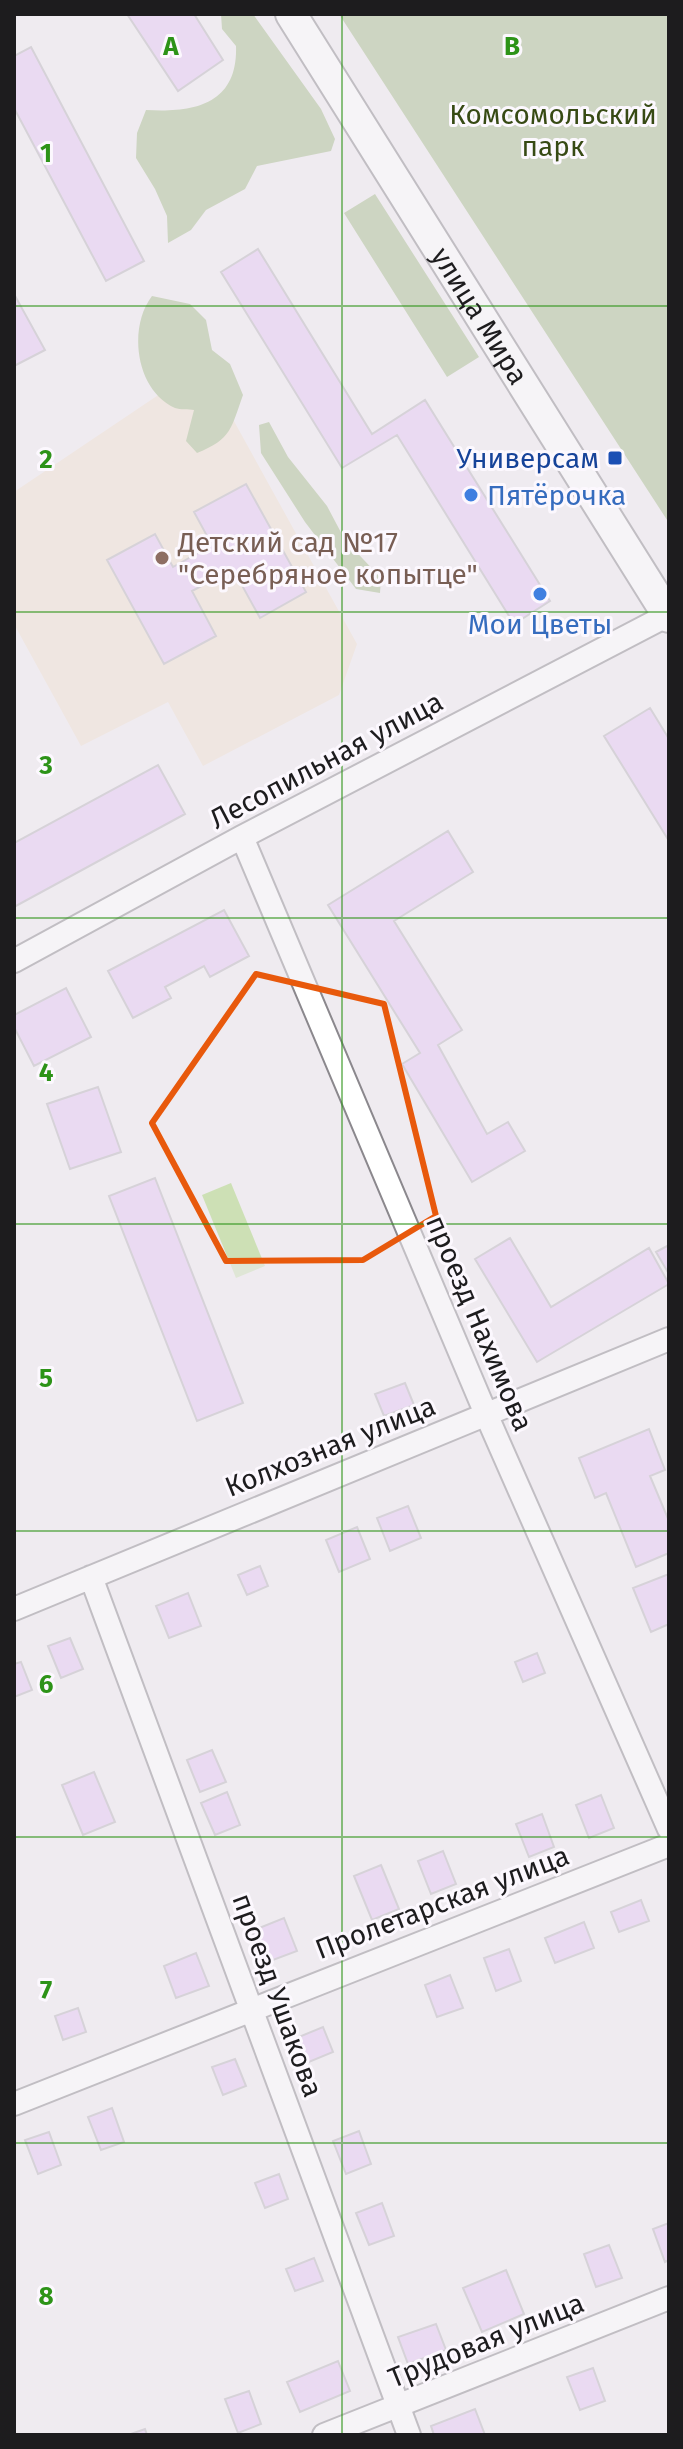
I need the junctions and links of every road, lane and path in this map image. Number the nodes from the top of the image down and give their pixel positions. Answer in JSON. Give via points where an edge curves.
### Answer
{"nodes":[{"id":1,"x":291,"y":14,"type":"edge"},
{"id":2,"x":668,"y":616,"type":"edge"},
{"id":3,"x":242,"y":837,"type":"junction"},
{"id":4,"x":14,"y":961,"type":"edge"},
{"id":5,"x":669,"y":1339,"type":"edge"},
{"id":6,"x":486,"y":1414,"type":"junction"},
{"id":7,"x":91,"y":1577,"type":"junction"},
{"id":8,"x":14,"y":1609,"type":"edge"},
{"id":9,"x":669,"y":1829,"type":"edge"},
{"id":10,"x":669,"y":1845,"type":"edge"},
{"id":11,"x":251,"y":2010,"type":"junction"},
{"id":12,"x":14,"y":2104,"type":"edge"},
{"id":13,"x":669,"y":2298,"type":"edge"},
{"id":14,"x":398,"y":2407,"type":"junction"},
{"id":15,"x":324,"y":2435,"type":"edge"},
{"id":16,"x":409,"y":2435,"type":"edge"}],
"edges":[{"from":1,"to":2,"type":"main road","name":"улица Мира"},
{"from":2,"to":3,"type":"street","name":"Лесопильная улица"},
{"from":3,"to":4,"type":"street","name":"Лесопильная улица"},
{"from":3,"to":6,"type":"street","name":"проезд Нахимова"},
{"from":5,"to":6,"type":"street","name":"Колхозная улица"},
{"from":6,"to":7,"type":"street","name":"Колхозная улица"},
{"from":6,"to":9,"type":"street","name":"проезд Нахимова"},
{"from":7,"to":8,"type":"street","name":"Колхозная улица"},
{"from":7,"to":11,"type":"street","name":"проезд Ушакова"},
{"from":10,"to":11,"type":"street","name":"Пролетарская улица"},
{"from":11,"to":12,"type":"street","name":"Пролетарская улица"},
{"from":11,"to":14,"type":"street","name":"проезд Ушакова"},
{"from":13,"to":14,"type":"street","name":"Трудовая улица"},
{"from":14,"to":15,"type":"street","name":"Трудовая улица"},
{"from":14,"to":16,"type":"street","name":"проезд Ушакова"}]}
